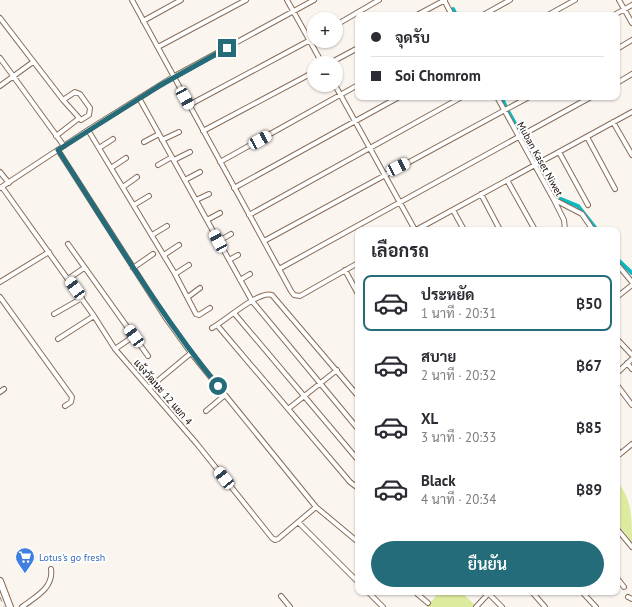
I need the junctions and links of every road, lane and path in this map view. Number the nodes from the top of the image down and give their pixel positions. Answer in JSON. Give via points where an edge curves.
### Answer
{"nodes":[{"id":1,"x":132,"y":0,"type":"edge"},
{"id":2,"x":181,"y":0,"type":"edge"},
{"id":3,"x":246,"y":0,"type":"edge"},
{"id":4,"x":287,"y":0,"type":"edge"},
{"id":5,"x":314,"y":0,"type":"edge"},
{"id":6,"x":379,"y":0,"type":"edge"},
{"id":7,"x":444,"y":0,"type":"edge"},
{"id":8,"x":510,"y":0,"type":"edge"},
{"id":9,"x":575,"y":0,"type":"edge"},
{"id":10,"x":619,"y":0,"type":"edge"},
{"id":11,"x":632,"y":5,"type":"edge"},
{"id":12,"x":624,"y":10,"type":"junction"},
{"id":13,"x":294,"y":11,"type":"junction"},
{"id":14,"x":358,"y":12,"type":"edge"},
{"id":15,"x":423,"y":12,"type":"edge"},
{"id":16,"x":450,"y":12,"type":"edge"},
{"id":17,"x":488,"y":12,"type":"edge"},
{"id":18,"x":553,"y":12,"type":"edge"},
{"id":19,"x":620,"y":12,"type":"edge"},
{"id":20,"x":355,"y":14,"type":"edge"},
{"id":21,"x":0,"y":18,"type":"edge"},
{"id":22,"x":143,"y":21,"type":"junction"},
{"id":23,"x":343,"y":21,"type":"edge"},
{"id":24,"x":632,"y":23,"type":"edge"},
{"id":25,"x":307,"y":31,"type":"edge"},
{"id":26,"x":632,"y":40,"type":"edge"},
{"id":27,"x":307,"y":42,"type":"edge"},
{"id":28,"x":158,"y":47,"type":"junction"},
{"id":29,"x":620,"y":47,"type":"edge"},
{"id":30,"x":355,"y":50,"type":"edge"},
{"id":31,"x":343,"y":56,"type":"edge"},
{"id":32,"x":0,"y":58,"type":"edge"},
{"id":33,"x":33,"y":62,"type":"junction"},
{"id":34,"x":632,"y":74,"type":"edge"},
{"id":35,"x":13,"y":76,"type":"junction"},
{"id":36,"x":307,"y":76,"type":"edge"},
{"id":37,"x":174,"y":77,"type":"junction"},
{"id":38,"x":620,"y":81,"type":"edge"},
{"id":39,"x":0,"y":86,"type":"edge"},
{"id":40,"x":355,"y":87,"type":"edge"},
{"id":41,"x":338,"y":92,"type":"edge"},
{"id":42,"x":340,"y":95,"type":"junction"},
{"id":43,"x":139,"y":98,"type":"junction"},
{"id":44,"x":63,"y":100,"type":"junction"},
{"id":45,"x":395,"y":100,"type":"edge"},
{"id":46,"x":457,"y":100,"type":"edge"},
{"id":47,"x":498,"y":100,"type":"edge"},
{"id":48,"x":524,"y":100,"type":"edge"},
{"id":49,"x":586,"y":100,"type":"edge"},
{"id":50,"x":189,"y":106,"type":"junction"},
{"id":51,"x":504,"y":111,"type":"junction"},
{"id":52,"x":632,"y":112,"type":"edge"},
{"id":53,"x":78,"y":119,"type":"junction"},
{"id":54,"x":355,"y":122,"type":"junction"},
{"id":55,"x":613,"y":122,"type":"junction"},
{"id":56,"x":88,"y":130,"type":"junction"},
{"id":57,"x":179,"y":132,"type":"dead end"},
{"id":58,"x":203,"y":132,"type":"junction"},
{"id":59,"x":159,"y":134,"type":"junction"},
{"id":60,"x":56,"y":136,"type":"junction"},
{"id":61,"x":519,"y":137,"type":"junction"},
{"id":62,"x":587,"y":137,"type":"junction"},
{"id":63,"x":113,"y":139,"type":"dead end"},
{"id":64,"x":162,"y":140,"type":"junction"},
{"id":65,"x":144,"y":142,"type":"dead end"},
{"id":66,"x":64,"y":146,"type":"junction"},
{"id":67,"x":99,"y":148,"type":"junction"},
{"id":68,"x":370,"y":149,"type":"junction"},
{"id":69,"x":58,"y":150,"type":"junction"},
{"id":70,"x":190,"y":152,"type":"dead end"},
{"id":71,"x":559,"y":152,"type":"junction"},
{"id":72,"x":632,"y":155,"type":"edge"},
{"id":73,"x":126,"y":158,"type":"dead end"},
{"id":74,"x":173,"y":158,"type":"junction"},
{"id":75,"x":220,"y":162,"type":"junction"},
{"id":76,"x":158,"y":165,"type":"dead end"},
{"id":77,"x":535,"y":165,"type":"junction"},
{"id":78,"x":111,"y":168,"type":"junction"},
{"id":79,"x":0,"y":172,"type":"edge"},
{"id":80,"x":200,"y":172,"type":"dead end"},
{"id":81,"x":384,"y":175,"type":"junction"},
{"id":82,"x":137,"y":177,"type":"dead end"},
{"id":83,"x":185,"y":180,"type":"junction"},
{"id":84,"x":507,"y":180,"type":"junction"},
{"id":85,"x":9,"y":183,"type":"junction"},
{"id":86,"x":123,"y":187,"type":"junction"},
{"id":87,"x":1,"y":188,"type":"edge"},
{"id":88,"x":234,"y":188,"type":"junction"},
{"id":89,"x":615,"y":189,"type":"dead end"},
{"id":90,"x":209,"y":194,"type":"dead end"},
{"id":91,"x":481,"y":194,"type":"junction"},
{"id":92,"x":149,"y":196,"type":"dead end"},
{"id":93,"x":196,"y":200,"type":"junction"},
{"id":94,"x":554,"y":200,"type":"junction"},
{"id":95,"x":399,"y":203,"type":"junction"},
{"id":96,"x":134,"y":205,"type":"junction"},
{"id":97,"x":588,"y":205,"type":"dead end"},
{"id":98,"x":453,"y":210,"type":"junction"},
{"id":99,"x":220,"y":213,"type":"dead end"},
{"id":100,"x":249,"y":215,"type":"junction"},
{"id":101,"x":207,"y":220,"type":"junction"},
{"id":102,"x":425,"y":225,"type":"joint"},
{"id":103,"x":167,"y":226,"type":"dead end"},
{"id":104,"x":355,"y":227,"type":"edge"},
{"id":105,"x":355,"y":227,"type":"edge"},
{"id":106,"x":414,"y":227,"type":"edge"},
{"id":107,"x":421,"y":227,"type":"edge"},
{"id":108,"x":462,"y":227,"type":"edge"},
{"id":109,"x":498,"y":227,"type":"edge"},
{"id":110,"x":533,"y":227,"type":"edge"},
{"id":111,"x":564,"y":227,"type":"edge"},
{"id":112,"x":591,"y":227,"type":"edge"},
{"id":113,"x":231,"y":234,"type":"dead end"},
{"id":114,"x":152,"y":235,"type":"junction"},
{"id":115,"x":218,"y":241,"type":"junction"},
{"id":116,"x":264,"y":241,"type":"junction"},
{"id":117,"x":68,"y":244,"type":"dead end"},
{"id":118,"x":178,"y":245,"type":"dead end"},
{"id":119,"x":49,"y":252,"type":"junction"},
{"id":120,"x":153,"y":254,"type":"dead end"},
{"id":121,"x":164,"y":255,"type":"junction"},
{"id":122,"x":238,"y":255,"type":"dead end"},
{"id":123,"x":229,"y":260,"type":"junction"},
{"id":124,"x":189,"y":265,"type":"dead end"},
{"id":125,"x":355,"y":265,"type":"edge"},
{"id":126,"x":84,"y":268,"type":"junction"},
{"id":127,"x":133,"y":268,"type":"junction"},
{"id":128,"x":620,"y":268,"type":"edge"},
{"id":129,"x":279,"y":269,"type":"junction"},
{"id":130,"x":345,"y":270,"type":"junction"},
{"id":131,"x":175,"y":274,"type":"junction"},
{"id":132,"x":250,"y":274,"type":"dead end"},
{"id":133,"x":68,"y":279,"type":"junction"},
{"id":134,"x":240,"y":280,"type":"junction"},
{"id":135,"x":0,"y":282,"type":"edge"},
{"id":136,"x":632,"y":284,"type":"edge"},
{"id":137,"x":200,"y":288,"type":"dead end"},
{"id":138,"x":355,"y":288,"type":"edge"},
{"id":139,"x":620,"y":294,"type":"edge"},
{"id":140,"x":188,"y":297,"type":"junction"},
{"id":141,"x":0,"y":298,"type":"edge"},
{"id":142,"x":82,"y":298,"type":"junction"},
{"id":143,"x":252,"y":301,"type":"junction"},
{"id":144,"x":210,"y":308,"type":"dead end"},
{"id":145,"x":234,"y":313,"type":"junction"},
{"id":146,"x":54,"y":314,"type":"dead end"},
{"id":147,"x":94,"y":316,"type":"junction"},
{"id":148,"x":217,"y":325,"type":"junction"},
{"id":149,"x":212,"y":328,"type":"dead end"},
{"id":150,"x":134,"y":336,"type":"junction"},
{"id":151,"x":58,"y":339,"type":"dead end"},
{"id":152,"x":620,"y":342,"type":"edge"},
{"id":153,"x":115,"y":349,"type":"junction"},
{"id":154,"x":191,"y":353,"type":"junction"},
{"id":155,"x":632,"y":355,"type":"edge"},
{"id":156,"x":148,"y":356,"type":"dead end"},
{"id":157,"x":632,"y":359,"type":"edge"},
{"id":158,"x":627,"y":363,"type":"junction"},
{"id":159,"x":337,"y":370,"type":"junction"},
{"id":160,"x":620,"y":370,"type":"edge"},
{"id":161,"x":632,"y":370,"type":"edge"},
{"id":162,"x":320,"y":384,"type":"junction"},
{"id":163,"x":149,"y":388,"type":"junction"},
{"id":164,"x":620,"y":389,"type":"edge"},
{"id":165,"x":355,"y":392,"type":"edge"},
{"id":166,"x":225,"y":395,"type":"junction"},
{"id":167,"x":304,"y":396,"type":"junction"},
{"id":168,"x":632,"y":405,"type":"edge"},
{"id":169,"x":65,"y":406,"type":"dead end"},
{"id":170,"x":288,"y":409,"type":"junction"},
{"id":171,"x":206,"y":411,"type":"dead end"},
{"id":172,"x":355,"y":425,"type":"edge"},
{"id":173,"x":632,"y":444,"type":"edge"},
{"id":174,"x":620,"y":453,"type":"edge"},
{"id":175,"x":355,"y":456,"type":"edge"},
{"id":176,"x":355,"y":486,"type":"edge"},
{"id":177,"x":316,"y":507,"type":"junction"},
{"id":178,"x":299,"y":523,"type":"junction"},
{"id":179,"x":620,"y":533,"type":"edge"},
{"id":180,"x":355,"y":540,"type":"edge"},
{"id":181,"x":632,"y":547,"type":"edge"},
{"id":182,"x":51,"y":569,"type":"dead end"},
{"id":183,"x":355,"y":579,"type":"edge"},
{"id":184,"x":0,"y":581,"type":"edge"},
{"id":185,"x":620,"y":582,"type":"edge"},
{"id":186,"x":624,"y":587,"type":"dead end"},
{"id":187,"x":0,"y":590,"type":"edge"},
{"id":188,"x":371,"y":595,"type":"edge"},
{"id":189,"x":420,"y":595,"type":"edge"},
{"id":190,"x":487,"y":595,"type":"edge"},
{"id":191,"x":491,"y":595,"type":"edge"},
{"id":192,"x":535,"y":595,"type":"edge"},
{"id":193,"x":585,"y":595,"type":"edge"},
{"id":194,"x":281,"y":596,"type":"dead end"},
{"id":195,"x":428,"y":603,"type":"dead end"},
{"id":196,"x":6,"y":607,"type":"edge"},
{"id":197,"x":10,"y":607,"type":"edge"},
{"id":198,"x":22,"y":607,"type":"edge"},
{"id":199,"x":290,"y":607,"type":"edge"},
{"id":200,"x":383,"y":607,"type":"edge"},
{"id":201,"x":476,"y":607,"type":"edge"},
{"id":202,"x":502,"y":607,"type":"edge"},
{"id":203,"x":545,"y":607,"type":"edge"},
{"id":204,"x":596,"y":607,"type":"edge"}],
"edges":[{"from":1,"to":22,"type":"street"},
{"from":2,"to":22,"type":"street"},
{"from":3,"to":28,"type":"street"},
{"from":4,"to":13,"type":"street"},
{"from":5,"to":13,"type":"street"},
{"from":6,"to":14,"type":"street"},
{"from":7,"to":15,"type":"street"},
{"from":7,"to":16,"type":"street"},
{"from":8,"to":17,"type":"street"},
{"from":9,"to":18,"type":"street"},
{"from":10,"to":12,"type":"street"},
{"from":11,"to":12,"type":"street"},
{"from":12,"to":19,"type":"street"},
{"from":12,"to":24,"type":"street"},
{"from":13,"to":25,"type":"street"},
{"from":13,"to":37,"type":"street"},
{"from":20,"to":23,"type":"street"},
{"from":21,"to":33,"type":"street"},
{"from":22,"to":28,"type":"street"},
{"from":26,"to":29,"type":"street"},
{"from":27,"to":50,"type":"street"},
{"from":28,"to":37,"type":"street"},
{"from":30,"to":31,"type":"street"},
{"from":32,"to":35,"type":"street"},
{"from":33,"to":35,"type":"street"},
{"from":33,"to":44,"type":"street"},
{"from":34,"to":38,"type":"street"},
{"from":35,"to":39,"type":"street"},
{"from":35,"to":60,"type":"street"},
{"from":36,"to":58,"type":"street"},
{"from":37,"to":43,"type":"street"},
{"from":37,"to":50,"type":"street"},
{"from":40,"to":42,"type":"street"},
{"from":41,"to":42,"type":"street"},
{"from":42,"to":54,"type":"street"},
{"from":42,"to":75,"type":"street"},
{"from":43,"to":56,"type":"street"},
{"from":43,"to":59,"type":"street"},
{"from":44,"to":53,"type":"street"},
{"from":44,"to":53,"type":"street","via":[[75,92],[83,97],[90,108],[90,113],[81,120]]},
{"from":45,"to":54,"type":"street"},
{"from":46,"to":68,"type":"street"},
{"from":47,"to":51,"type":"street","name":"Muban Kaset Niwet"},
{"from":48,"to":51,"type":"street"},
{"from":49,"to":61,"type":"street"},
{"from":50,"to":58,"type":"street"},
{"from":51,"to":61,"type":"street","name":"Muban Kaset Niwet"},
{"from":51,"to":81,"type":"street"},
{"from":52,"to":55,"type":"street"},
{"from":53,"to":60,"type":"street"},
{"from":54,"to":68,"type":"street"},
{"from":54,"to":88,"type":"street"},
{"from":55,"to":62,"type":"street"},
{"from":55,"to":72,"type":"street"},
{"from":56,"to":66,"type":"street"},
{"from":56,"to":67,"type":"street"},
{"from":57,"to":64,"type":"street"},
{"from":58,"to":75,"type":"street"},
{"from":59,"to":64,"type":"street"},
{"from":59,"to":65,"type":"street"},
{"from":60,"to":66,"type":"street"},
{"from":61,"to":77,"type":"street","name":"Muban Kaset Niwet"},
{"from":61,"to":95,"type":"street"},
{"from":62,"to":71,"type":"street"},
{"from":62,"to":89,"type":"street"},
{"from":63,"to":67,"type":"street"},
{"from":64,"to":74,"type":"street"},
{"from":66,"to":69,"type":"street"},
{"from":67,"to":78,"type":"street"},
{"from":68,"to":81,"type":"street"},
{"from":68,"to":100,"type":"street"},
{"from":69,"to":85,"type":"street"},
{"from":69,"to":127,"type":"street"},
{"from":70,"to":74,"type":"street"},
{"from":71,"to":77,"type":"street"},
{"from":71,"to":97,"type":"street"},
{"from":73,"to":78,"type":"street"},
{"from":74,"to":76,"type":"street"},
{"from":74,"to":83,"type":"street"},
{"from":75,"to":88,"type":"street"},
{"from":77,"to":84,"type":"street"},
{"from":77,"to":94,"type":"street","name":"Muban Kaset Niwet"},
{"from":78,"to":86,"type":"street"},
{"from":79,"to":85,"type":"street"},
{"from":80,"to":83,"type":"street"},
{"from":81,"to":95,"type":"street"},
{"from":81,"to":116,"type":"street"},
{"from":82,"to":86,"type":"street"},
{"from":83,"to":93,"type":"street"},
{"from":84,"to":91,"type":"street"},
{"from":84,"to":110,"type":"street"},
{"from":85,"to":87,"type":"street"},
{"from":86,"to":96,"type":"street"},
{"from":87,"to":119,"type":"street","name":"แจ้งวัฒนะ 12 แยก 4"},
{"from":88,"to":100,"type":"street"},
{"from":90,"to":93,"type":"street"},
{"from":91,"to":98,"type":"street"},
{"from":91,"to":109,"type":"street"},
{"from":92,"to":96,"type":"street"},
{"from":93,"to":101,"type":"street"},
{"from":94,"to":111,"type":"street","name":"Muban Kaset Niwet","via":[[564,220]]},
{"from":94,"to":112,"type":"street","via":[[582,214]]},
{"from":95,"to":105,"type":"street"},
{"from":95,"to":106,"type":"street"},
{"from":96,"to":114,"type":"street"},
{"from":98,"to":102,"type":"street"},
{"from":98,"to":108,"type":"street"},
{"from":99,"to":101,"type":"street"},
{"from":100,"to":116,"type":"street"},
{"from":101,"to":115,"type":"street"},
{"from":102,"to":107,"type":"street"},
{"from":103,"to":114,"type":"street"},
{"from":104,"to":129,"type":"street"},
{"from":113,"to":115,"type":"street"},
{"from":114,"to":121,"type":"street"},
{"from":115,"to":123,"type":"street"},
{"from":116,"to":129,"type":"street"},
{"from":117,"to":126,"type":"street"},
{"from":118,"to":121,"type":"street"},
{"from":119,"to":133,"type":"street","name":"แจ้งวัฒนะ 12 แยก 4"},
{"from":119,"to":135,"type":"street"},
{"from":120,"to":127,"type":"street"},
{"from":121,"to":131,"type":"street"},
{"from":122,"to":123,"type":"street"},
{"from":123,"to":134,"type":"street"},
{"from":124,"to":131,"type":"street"},
{"from":125,"to":130,"type":"street"},
{"from":126,"to":133,"type":"street"},
{"from":126,"to":150,"type":"street"},
{"from":127,"to":154,"type":"street"},
{"from":128,"to":136,"type":"street"},
{"from":129,"to":130,"type":"street","via":[[291,292],[297,296]]},
{"from":130,"to":138,"type":"street"},
{"from":131,"to":140,"type":"street"},
{"from":132,"to":134,"type":"street"},
{"from":133,"to":142,"type":"street","name":"แจ้งวัฒนะ 12 แยก 4"},
{"from":134,"to":143,"type":"street"},
{"from":136,"to":139,"type":"street"},
{"from":137,"to":140,"type":"street"},
{"from":140,"to":144,"type":"street","via":[[197,314]]},
{"from":141,"to":169,"type":"street","via":[[72,397]]},
{"from":142,"to":146,"type":"street"},
{"from":142,"to":147,"type":"street","name":"แจ้งวัฒนะ 12 แยก 4"},
{"from":143,"to":145,"type":"street"},
{"from":143,"to":159,"type":"street","via":[[264,295],[272,295]]},
{"from":143,"to":162,"type":"street"},
{"from":145,"to":148,"type":"street"},
{"from":145,"to":167,"type":"street"},
{"from":147,"to":151,"type":"street"},
{"from":147,"to":153,"type":"street","name":"แจ้งวัฒนะ 12 แยก 4"},
{"from":148,"to":149,"type":"street"},
{"from":148,"to":170,"type":"street"},
{"from":150,"to":153,"type":"street"},
{"from":150,"to":156,"type":"street"},
{"from":152,"to":155,"type":"street"},
{"from":153,"to":163,"type":"street","name":"แจ้งวัฒนะ 12 แยก 4"},
{"from":154,"to":163,"type":"street"},
{"from":154,"to":166,"type":"street"},
{"from":157,"to":158,"type":"street"},
{"from":158,"to":160,"type":"street"},
{"from":158,"to":161,"type":"street"},
{"from":159,"to":162,"type":"street"},
{"from":159,"to":165,"type":"street"},
{"from":162,"to":167,"type":"street"},
{"from":162,"to":172,"type":"street"},
{"from":163,"to":178,"type":"street","name":"แจ้งวัฒนะ 12 แยก 4","via":[[272,538],[278,539]]},
{"from":164,"to":168,"type":"street"},
{"from":166,"to":171,"type":"street"},
{"from":166,"to":177,"type":"street"},
{"from":167,"to":170,"type":"street"},
{"from":167,"to":175,"type":"street"},
{"from":170,"to":176,"type":"street"},
{"from":173,"to":174,"type":"street"},
{"from":177,"to":178,"type":"street"},
{"from":177,"to":180,"type":"street"},
{"from":178,"to":183,"type":"street"},
{"from":179,"to":181,"type":"street"},
{"from":182,"to":198,"type":"street","via":[[52,575],[46,589]]},
{"from":184,"to":197,"type":"main road"},
{"from":185,"to":186,"type":"street"},
{"from":187,"to":196,"type":"main road"},
{"from":188,"to":200,"type":"street"},
{"from":189,"to":195,"type":"street"},
{"from":190,"to":201,"type":"street"},
{"from":191,"to":202,"type":"street"},
{"from":192,"to":203,"type":"street"},
{"from":193,"to":204,"type":"street"},
{"from":194,"to":199,"type":"street"}]}
